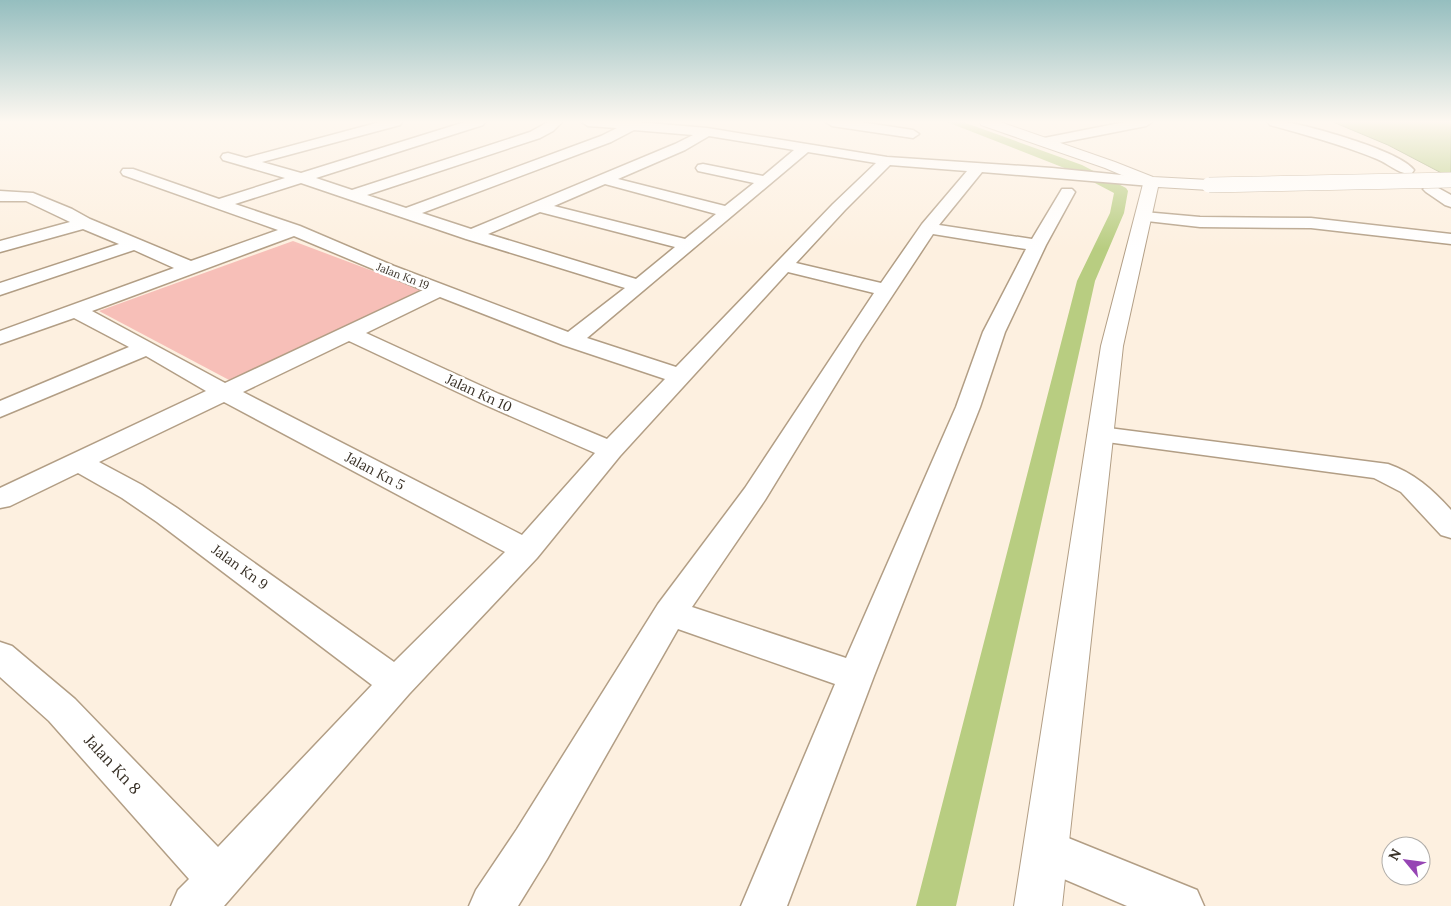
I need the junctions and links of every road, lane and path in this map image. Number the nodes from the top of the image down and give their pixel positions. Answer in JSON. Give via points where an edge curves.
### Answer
{"nodes":[{"id":1,"x":254,"y":164,"type":"edge"},
{"id":2,"x":340,"y":164,"type":"edge"},
{"id":3,"x":445,"y":164,"type":"edge"},
{"id":4,"x":540,"y":164,"type":"edge"},
{"id":5,"x":638,"y":164,"type":"edge"},
{"id":6,"x":788,"y":164,"type":"edge"},
{"id":7,"x":884,"y":164,"type":"edge"},
{"id":8,"x":929,"y":164,"type":"edge"},
{"id":9,"x":1108,"y":164,"type":"edge"},
{"id":10,"x":1400,"y":164,"type":"edge"},
{"id":11,"x":703,"y":168,"type":"dead end"},
{"id":12,"x":977,"y":168,"type":"junction"},
{"id":13,"x":1407,"y":170,"type":"dead end"},
{"id":14,"x":128,"y":172,"type":"dead end"},
{"id":15,"x":298,"y":177,"type":"junction"},
{"id":16,"x":602,"y":179,"type":"junction"},
{"id":17,"x":1451,"y":180,"type":"edge"},
{"id":18,"x":766,"y":181,"type":"junction"},
{"id":19,"x":1142,"y":181,"type":"junction"},
{"id":20,"x":1060,"y":182,"type":"junction"},
{"id":21,"x":1431,"y":189,"type":"dead end"},
{"id":22,"x":350,"y":195,"type":"junction"},
{"id":23,"x":0,"y":196,"type":"edge"},
{"id":24,"x":1451,"y":202,"type":"edge"},
{"id":25,"x":218,"y":204,"type":"junction"},
{"id":26,"x":540,"y":207,"type":"junction"},
{"id":27,"x":729,"y":212,"type":"junction"},
{"id":28,"x":407,"y":213,"type":"junction"},
{"id":29,"x":1144,"y":217,"type":"junction"},
{"id":30,"x":84,"y":223,"type":"junction"},
{"id":31,"x":928,"y":228,"type":"junction"},
{"id":32,"x":294,"y":230,"type":"junction"},
{"id":33,"x":472,"y":235,"type":"junction"},
{"id":34,"x":1451,"y":239,"type":"edge"},
{"id":35,"x":133,"y":245,"type":"junction"},
{"id":36,"x":689,"y":245,"type":"junction"},
{"id":37,"x":1037,"y":245,"type":"junction"},
{"id":38,"x":0,"y":247,"type":"edge"},
{"id":39,"x":785,"y":266,"type":"junction"},
{"id":40,"x":191,"y":268,"type":"junction"},
{"id":41,"x":639,"y":286,"type":"junction"},
{"id":42,"x":0,"y":288,"type":"edge"},
{"id":43,"x":439,"y":290,"type":"junction"},
{"id":44,"x":886,"y":290,"type":"junction"},
{"id":45,"x":76,"y":311,"type":"junction"},
{"id":46,"x":348,"y":333,"type":"junction"},
{"id":47,"x":0,"y":338,"type":"edge"},
{"id":48,"x":571,"y":340,"type":"junction"},
{"id":49,"x":147,"y":348,"type":"junction"},
{"id":50,"x":679,"y":376,"type":"junction"},
{"id":51,"x":224,"y":392,"type":"junction"},
{"id":52,"x":0,"y":410,"type":"edge"},
{"id":53,"x":1101,"y":435,"type":"junction"},
{"id":54,"x":611,"y":450,"type":"junction"},
{"id":55,"x":77,"y":462,"type":"junction"},
{"id":56,"x":0,"y":499,"type":"edge"},
{"id":57,"x":1451,"y":528,"type":"edge"},
{"id":58,"x":526,"y":550,"type":"junction"},
{"id":59,"x":670,"y":613,"type":"junction"},
{"id":60,"x":0,"y":656,"type":"edge"},
{"id":61,"x":856,"y":676,"type":"junction"},
{"id":62,"x":396,"y":683,"type":"junction"},
{"id":63,"x":1046,"y":850,"type":"junction"},
{"id":64,"x":207,"y":893,"type":"edge"},
{"id":65,"x":492,"y":906,"type":"edge"},
{"id":66,"x":764,"y":906,"type":"edge"},
{"id":67,"x":1038,"y":906,"type":"edge"},
{"id":68,"x":1181,"y":906,"type":"edge"}],
"edges":[{"from":1,"to":15,"type":"street"},
{"from":2,"to":15,"type":"street"},
{"from":3,"to":22,"type":"street"},
{"from":4,"to":28,"type":"street"},
{"from":5,"to":16,"type":"street"},
{"from":6,"to":18,"type":"street"},
{"from":7,"to":39,"type":"street"},
{"from":8,"to":12,"type":"street"},
{"from":9,"to":19,"type":"street"},
{"from":10,"to":13,"type":"street"},
{"from":11,"to":18,"type":"street"},
{"from":12,"to":20,"type":"street"},
{"from":12,"to":31,"type":"street"},
{"from":14,"to":25,"type":"street","name":"Jalan Kn 19"},
{"from":15,"to":22,"type":"street"},
{"from":15,"to":25,"type":"street"},
{"from":16,"to":26,"type":"street"},
{"from":16,"to":27,"type":"street"},
{"from":17,"to":19,"type":"street","bridge":true,"via":[[1209,185]]},
{"from":18,"to":27,"type":"street"},
{"from":19,"to":20,"type":"street"},
{"from":19,"to":29,"type":"street"},
{"from":20,"to":37,"type":"street"},
{"from":21,"to":24,"type":"street"},
{"from":22,"to":28,"type":"street"},
{"from":23,"to":30,"type":"street","via":[[28,196]]},
{"from":25,"to":32,"type":"street","name":"Jalan Kn 19"},
{"from":26,"to":33,"type":"street"},
{"from":26,"to":36,"type":"street"},
{"from":27,"to":36,"type":"street"},
{"from":28,"to":33,"type":"street"},
{"from":29,"to":34,"type":"street","via":[[1200,222],[1311,223]]},
{"from":29,"to":53,"type":"street","via":[[1118,316]]},
{"from":30,"to":35,"type":"street"},
{"from":30,"to":38,"type":"street"},
{"from":31,"to":37,"type":"street"},
{"from":31,"to":44,"type":"street"},
{"from":32,"to":40,"type":"street"},
{"from":32,"to":43,"type":"street","name":"Jalan Kn 19"},
{"from":33,"to":41,"type":"street"},
{"from":35,"to":40,"type":"street"},
{"from":35,"to":42,"type":"street"},
{"from":36,"to":41,"type":"street"},
{"from":37,"to":61,"type":"street","via":[[994,332],[968,407]]},
{"from":39,"to":44,"type":"street"},
{"from":39,"to":50,"type":"street"},
{"from":40,"to":45,"type":"street"},
{"from":41,"to":48,"type":"street"},
{"from":43,"to":46,"type":"street"},
{"from":43,"to":48,"type":"street","name":"Jalan Kn 19"},
{"from":44,"to":59,"type":"street","via":[[755,494]]},
{"from":45,"to":47,"type":"street"},
{"from":45,"to":49,"type":"street","name":"Jalan Kn 5"},
{"from":46,"to":51,"type":"street"},
{"from":46,"to":54,"type":"street","name":"Jalan Kn 10"},
{"from":48,"to":50,"type":"street","name":"Jalan Kn 19"},
{"from":49,"to":51,"type":"street","name":"Jalan Kn 5"},
{"from":49,"to":52,"type":"street"},
{"from":50,"to":54,"type":"street"},
{"from":51,"to":55,"type":"street"},
{"from":51,"to":58,"type":"street","name":"Jalan Kn 5"},
{"from":53,"to":57,"type":"street","via":[[1378,470],[1393,474],[1413,486]]},
{"from":53,"to":63,"type":"street"},
{"from":54,"to":58,"type":"street"},
{"from":55,"to":56,"type":"street"},
{"from":55,"to":62,"type":"street","name":"Jalan Kn 9","via":[[105,474],[177,522]]},
{"from":58,"to":62,"type":"street"},
{"from":59,"to":61,"type":"street"},
{"from":59,"to":65,"type":"street"},
{"from":60,"to":64,"type":"street","name":"Jalan Kn 8","via":[[62,710]]},
{"from":61,"to":66,"type":"street"},
{"from":62,"to":64,"type":"street"},
{"from":63,"to":67,"type":"street"},
{"from":63,"to":68,"type":"street"}]}
